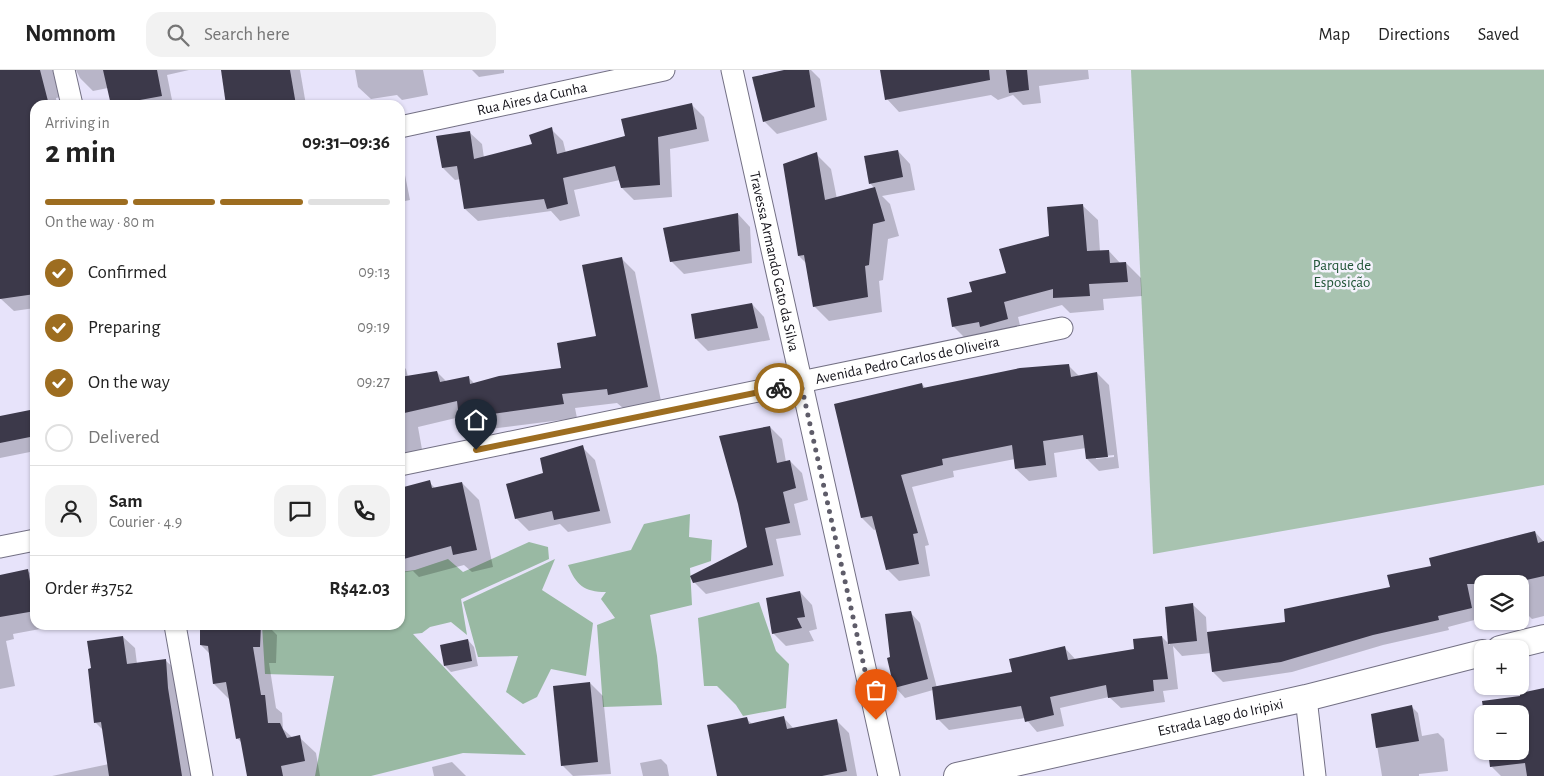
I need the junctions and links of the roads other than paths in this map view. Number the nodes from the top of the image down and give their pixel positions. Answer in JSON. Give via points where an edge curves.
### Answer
{"nodes":[{"id":1,"x":64,"y":70,"type":"edge"},
{"id":2,"x":664,"y":70,"type":"edge"},
{"id":3,"x":732,"y":70,"type":"edge"},
{"id":4,"x":71,"y":100,"type":"edge"},
{"id":5,"x":405,"y":126,"type":"edge"},
{"id":6,"x":1062,"y":328,"type":"dead end"},
{"id":7,"x":801,"y":384,"type":"junction"},
{"id":8,"x":405,"y":464,"type":"edge"},
{"id":9,"x":30,"y":541,"type":"edge"},
{"id":10,"x":0,"y":547,"type":"edge"},
{"id":11,"x":176,"y":630,"type":"edge"},
{"id":12,"x":1544,"y":638,"type":"edge"},
{"id":13,"x":1529,"y":642,"type":"edge"},
{"id":14,"x":1474,"y":655,"type":"edge"},
{"id":15,"x":1306,"y":698,"type":"junction"},
{"id":16,"x":202,"y":776,"type":"edge"},
{"id":17,"x":889,"y":776,"type":"edge"},
{"id":18,"x":957,"y":776,"type":"edge"},
{"id":19,"x":1315,"y":776,"type":"edge"}],
"edges":[{"from":1,"to":4,"type":"street"},
{"from":2,"to":5,"type":"street","name":"Rua Aires da Cunha"},
{"from":3,"to":7,"type":"street","name":"Travessa Armando Gato da Silva"},
{"from":6,"to":7,"type":"street","name":"Avenida Pedro Carlos de Oliveira"},
{"from":7,"to":8,"type":"street","name":"Avenida Pedro Carlos de Oliveira"},
{"from":7,"to":17,"type":"street","name":"Travessa Armando Gato da Silva"},
{"from":9,"to":10,"type":"street"},
{"from":11,"to":16,"type":"street"},
{"from":12,"to":13,"type":"street"},
{"from":14,"to":15,"type":"street","name":"Estrada Lago do Iripixi"},
{"from":15,"to":18,"type":"street","name":"Estrada Lago do Iripixi"},
{"from":15,"to":19,"type":"street"}]}
